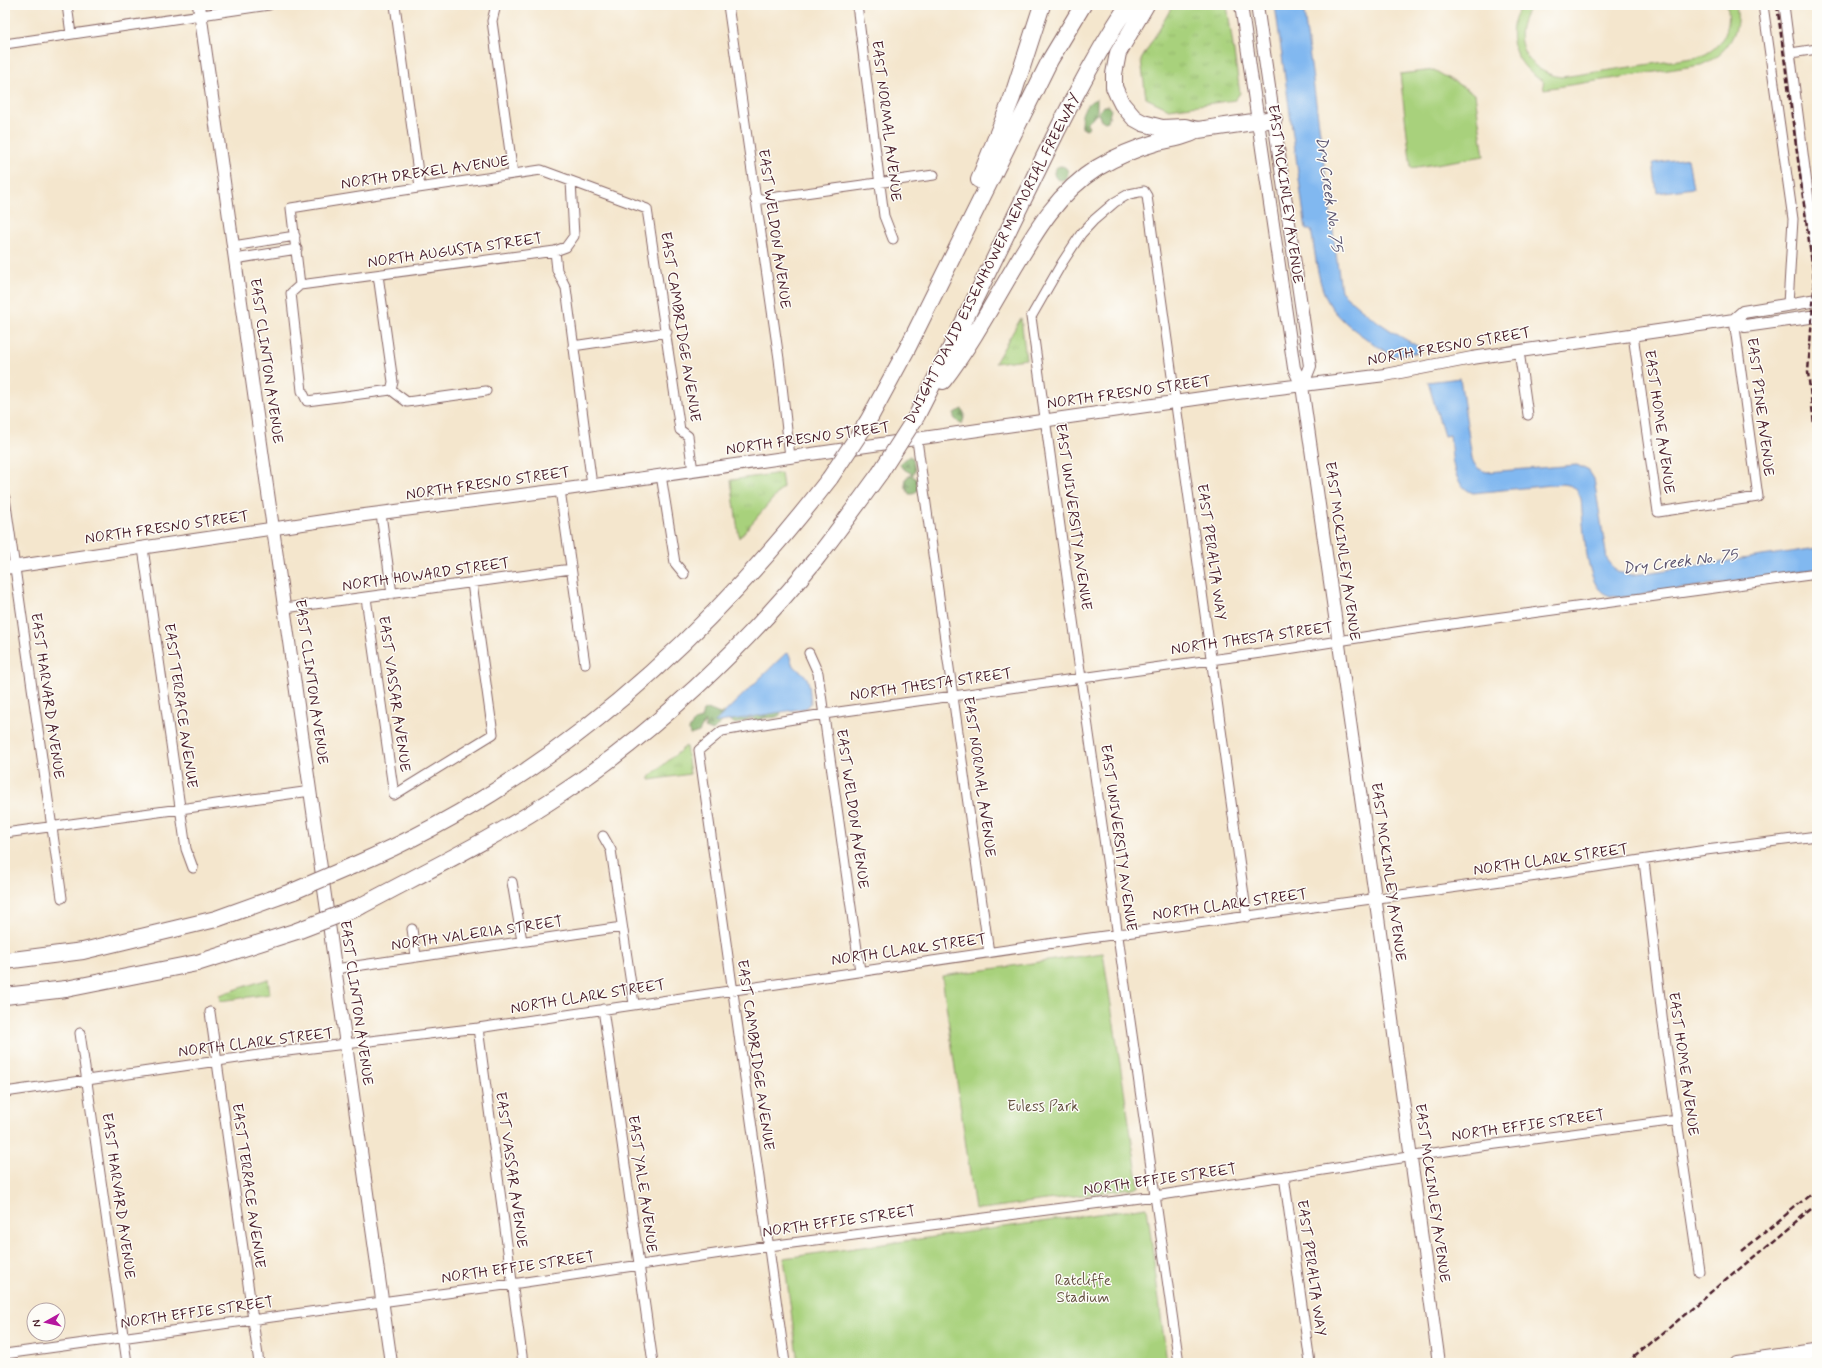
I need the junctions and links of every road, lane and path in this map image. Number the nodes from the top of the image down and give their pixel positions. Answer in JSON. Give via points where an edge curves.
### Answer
{"nodes":[{"id":1,"x":67,"y":5,"type":"edge"},
{"id":2,"x":268,"y":5,"type":"edge"},
{"id":3,"x":395,"y":5,"type":"edge"},
{"id":4,"x":496,"y":5,"type":"edge"},
{"id":5,"x":728,"y":5,"type":"edge"},
{"id":6,"x":857,"y":5,"type":"edge"},
{"id":7,"x":1042,"y":5,"type":"edge"},
{"id":8,"x":1083,"y":5,"type":"edge"},
{"id":9,"x":1128,"y":5,"type":"edge"},
{"id":10,"x":1146,"y":5,"type":"edge"},
{"id":11,"x":1241,"y":5,"type":"edge"},
{"id":12,"x":1257,"y":5,"type":"edge"},
{"id":13,"x":1764,"y":5,"type":"edge"},
{"id":14,"x":1784,"y":5,"type":"edge"},
{"id":15,"x":200,"y":11,"type":"edge"},
{"id":16,"x":72,"y":34,"type":"junction"},
{"id":17,"x":5,"y":44,"type":"edge"},
{"id":18,"x":1817,"y":49,"type":"edge"},
{"id":19,"x":1790,"y":53,"type":"junction"},
{"id":20,"x":1274,"y":119,"type":"junction"},
{"id":21,"x":1258,"y":121,"type":"junction"},
{"id":22,"x":1198,"y":130,"type":"junction"},
{"id":23,"x":513,"y":174,"type":"junction"},
{"id":24,"x":934,"y":175,"type":"dead end"},
{"id":25,"x":571,"y":181,"type":"junction"},
{"id":26,"x":880,"y":182,"type":"junction"},
{"id":27,"x":420,"y":188,"type":"junction"},
{"id":28,"x":755,"y":200,"type":"junction"},
{"id":29,"x":648,"y":209,"type":"joint"},
{"id":30,"x":295,"y":236,"type":"junction"},
{"id":31,"x":893,"y":240,"type":"dead end"},
{"id":32,"x":234,"y":246,"type":"junction"},
{"id":33,"x":297,"y":249,"type":"junction"},
{"id":34,"x":555,"y":251,"type":"junction"},
{"id":35,"x":235,"y":259,"type":"junction"},
{"id":36,"x":1817,"y":262,"type":"edge"},
{"id":37,"x":378,"y":275,"type":"junction"},
{"id":38,"x":300,"y":285,"type":"junction"},
{"id":39,"x":1817,"y":300,"type":"edge"},
{"id":40,"x":1788,"y":304,"type":"junction"},
{"id":41,"x":1817,"y":309,"type":"edge"},
{"id":42,"x":1817,"y":316,"type":"edge"},
{"id":43,"x":1031,"y":317,"type":"joint"},
{"id":44,"x":1734,"y":320,"type":"junction"},
{"id":45,"x":1745,"y":326,"type":"junction"},
{"id":46,"x":667,"y":332,"type":"junction"},
{"id":47,"x":1633,"y":335,"type":"junction"},
{"id":48,"x":573,"y":346,"type":"junction"},
{"id":49,"x":907,"y":349,"type":"junction"},
{"id":50,"x":1518,"y":351,"type":"junction"},
{"id":51,"x":1302,"y":386,"type":"junction"},
{"id":52,"x":391,"y":390,"type":"junction"},
{"id":53,"x":486,"y":391,"type":"dead end"},
{"id":54,"x":1176,"y":402,"type":"junction"},
{"id":55,"x":1528,"y":415,"type":"dead end"},
{"id":56,"x":916,"y":417,"type":"junction"},
{"id":57,"x":1046,"y":421,"type":"junction"},
{"id":58,"x":917,"y":440,"type":"junction"},
{"id":59,"x":790,"y":457,"type":"junction"},
{"id":60,"x":693,"y":471,"type":"junction"},
{"id":61,"x":661,"y":475,"type":"junction"},
{"id":62,"x":592,"y":485,"type":"junction"},
{"id":63,"x":560,"y":490,"type":"junction"},
{"id":64,"x":5,"y":498,"type":"edge"},
{"id":65,"x":1658,"y":512,"type":"joint"},
{"id":66,"x":381,"y":514,"type":"junction"},
{"id":67,"x":274,"y":529,"type":"junction"},
{"id":68,"x":143,"y":548,"type":"junction"},
{"id":69,"x":10,"y":567,"type":"edge"},
{"id":70,"x":571,"y":569,"type":"junction"},
{"id":71,"x":684,"y":574,"type":"dead end"},
{"id":72,"x":1817,"y":574,"type":"edge"},
{"id":73,"x":472,"y":584,"type":"junction"},
{"id":74,"x":392,"y":594,"type":"junction"},
{"id":75,"x":366,"y":598,"type":"junction"},
{"id":76,"x":285,"y":608,"type":"junction"},
{"id":77,"x":1338,"y":641,"type":"junction"},
{"id":78,"x":809,"y":653,"type":"dead end"},
{"id":79,"x":1211,"y":659,"type":"junction"},
{"id":80,"x":585,"y":664,"type":"dead end"},
{"id":81,"x":1081,"y":678,"type":"junction"},
{"id":82,"x":953,"y":696,"type":"junction"},
{"id":83,"x":824,"y":714,"type":"junction"},
{"id":84,"x":699,"y":750,"type":"joint"},
{"id":85,"x":310,"y":791,"type":"junction"},
{"id":86,"x":180,"y":809,"type":"junction"},
{"id":87,"x":52,"y":827,"type":"junction"},
{"id":88,"x":5,"y":833,"type":"edge"},
{"id":89,"x":603,"y":836,"type":"dead end"},
{"id":90,"x":1817,"y":836,"type":"edge"},
{"id":91,"x":1644,"y":861,"type":"junction"},
{"id":92,"x":193,"y":868,"type":"dead end"},
{"id":93,"x":512,"y":882,"type":"dead end"},
{"id":94,"x":62,"y":898,"type":"dead end"},
{"id":95,"x":1376,"y":899,"type":"junction"},
{"id":96,"x":1247,"y":917,"type":"junction"},
{"id":97,"x":622,"y":926,"type":"junction"},
{"id":98,"x":412,"y":929,"type":"dead end"},
{"id":99,"x":1118,"y":936,"type":"junction"},
{"id":100,"x":522,"y":941,"type":"junction"},
{"id":101,"x":989,"y":953,"type":"junction"},
{"id":102,"x":416,"y":956,"type":"junction"},
{"id":103,"x":5,"y":961,"type":"edge"},
{"id":104,"x":335,"y":969,"type":"junction"},
{"id":105,"x":860,"y":971,"type":"junction"},
{"id":106,"x":731,"y":990,"type":"junction"},
{"id":107,"x":5,"y":996,"type":"edge"},
{"id":108,"x":634,"y":1004,"type":"junction"},
{"id":109,"x":603,"y":1009,"type":"junction"},
{"id":110,"x":210,"y":1012,"type":"dead end"},
{"id":111,"x":478,"y":1028,"type":"junction"},
{"id":112,"x":80,"y":1032,"type":"dead end"},
{"id":113,"x":346,"y":1045,"type":"junction"},
{"id":114,"x":217,"y":1061,"type":"junction"},
{"id":115,"x":87,"y":1080,"type":"junction"},
{"id":116,"x":5,"y":1092,"type":"edge"},
{"id":117,"x":1677,"y":1120,"type":"junction"},
{"id":118,"x":1411,"y":1156,"type":"junction"},
{"id":119,"x":1284,"y":1176,"type":"junction"},
{"id":120,"x":1155,"y":1196,"type":"junction"},
{"id":121,"x":769,"y":1246,"type":"junction"},
{"id":122,"x":639,"y":1264,"type":"junction"},
{"id":123,"x":1699,"y":1271,"type":"dead end"},
{"id":124,"x":512,"y":1284,"type":"junction"},
{"id":125,"x":382,"y":1301,"type":"junction"},
{"id":126,"x":253,"y":1319,"type":"junction"},
{"id":127,"x":123,"y":1337,"type":"junction"},
{"id":128,"x":1817,"y":1352,"type":"edge"},
{"id":129,"x":5,"y":1354,"type":"edge"},
{"id":130,"x":127,"y":1363,"type":"edge"},
{"id":131,"x":259,"y":1363,"type":"edge"},
{"id":132,"x":391,"y":1363,"type":"edge"},
{"id":133,"x":523,"y":1363,"type":"edge"},
{"id":134,"x":654,"y":1363,"type":"edge"},
{"id":135,"x":785,"y":1363,"type":"edge"},
{"id":136,"x":1179,"y":1363,"type":"edge"},
{"id":137,"x":1310,"y":1363,"type":"edge"},
{"id":138,"x":1439,"y":1363,"type":"edge"},
{"id":139,"x":1737,"y":1363,"type":"edge"}],
"edges":[{"from":1,"to":16,"type":"street"},
{"from":2,"to":15,"type":"street"},
{"from":3,"to":27,"type":"street"},
{"from":4,"to":23,"type":"street","via":[[492,21]]},
{"from":5,"to":28,"type":"street","name":"EAST WELDON AVENUE"},
{"from":6,"to":26,"type":"street","name":"EAST NORMAL AVENUE"},
{"from":7,"to":49,"type":"highway","via":[[1012,98]]},
{"from":8,"to":49,"type":"highway","via":[[1050,60]]},
{"from":9,"to":56,"type":"highway","name":"DWIGHT DAVID EISENHOWER MEMORIAL FREEWAY","via":[[1104,41],[1060,123]]},
{"from":10,"to":22,"type":"highway","via":[[1118,53],[1114,87],[1127,111],[1143,123],[1162,128],[1186,127]]},
{"from":11,"to":21,"type":"main road","name":"EAST MCKINLEY AVENUE"},
{"from":12,"to":20,"type":"main road","name":"EAST MCKINLEY AVENUE"},
{"from":13,"to":40,"type":"street","via":[[1793,219]]},
{"from":14,"to":19,"type":"street"},
{"from":15,"to":16,"type":"street"},
{"from":15,"to":32,"type":"main road","name":"EAST CLINTON AVENUE"},
{"from":16,"to":17,"type":"street"},
{"from":18,"to":19,"type":"street"},
{"from":19,"to":36,"type":"street"},
{"from":20,"to":21,"type":"highway"},
{"from":20,"to":51,"type":"main road","name":"EAST MCKINLEY AVENUE","via":[[1310,366]]},
{"from":21,"to":22,"type":"highway"},
{"from":21,"to":51,"type":"main road","name":"EAST MCKINLEY AVENUE","via":[[1294,368]]},
{"from":22,"to":56,"type":"highway","via":[[1188,136],[1157,143],[1114,159],[1097,168],[1069,190],[1038,227],[951,371]]},
{"from":23,"to":25,"type":"street","name":"NORTH DREXEL AVENUE","via":[[541,170]]},
{"from":23,"to":27,"type":"street","name":"NORTH DREXEL AVENUE"},
{"from":24,"to":26,"type":"street"},
{"from":25,"to":29,"type":"street","name":"NORTH DREXEL AVENUE"},
{"from":25,"to":34,"type":"street","via":[[574,236],[566,247]]},
{"from":26,"to":28,"type":"street"},
{"from":26,"to":31,"type":"street","name":"EAST NORMAL AVENUE","via":[[884,216]]},
{"from":27,"to":30,"type":"street","name":"NORTH DREXEL AVENUE","via":[[290,208]]},
{"from":28,"to":59,"type":"street","name":"EAST WELDON AVENUE","via":[[779,359]]},
{"from":29,"to":46,"type":"street","name":"EAST CAMBRIDGE AVENUE"},
{"from":30,"to":32,"type":"street"},
{"from":30,"to":33,"type":"street"},
{"from":32,"to":35,"type":"main road","name":"EAST CLINTON AVENUE"},
{"from":33,"to":35,"type":"street"},
{"from":33,"to":38,"type":"street"},
{"from":34,"to":37,"type":"street","name":"NORTH AUGUSTA STREET"},
{"from":34,"to":48,"type":"street","name":"NORTH AUGUSTA STREET","via":[[557,270],[566,288]]},
{"from":35,"to":67,"type":"main road","name":"EAST CLINTON AVENUE"},
{"from":37,"to":38,"type":"street","name":"NORTH AUGUSTA STREET"},
{"from":37,"to":52,"type":"street","via":[[393,382]]},
{"from":38,"to":52,"type":"street","via":[[291,293],[302,391],[307,401]]},
{"from":39,"to":40,"type":"main road","name":"NORTH FRESNO STREET"},
{"from":40,"to":44,"type":"main road","name":"NORTH FRESNO STREET","via":[[1743,312]]},
{"from":41,"to":45,"type":"main road"},
{"from":42,"to":45,"type":"main road"},
{"from":43,"to":54,"type":"street","name":"EAST PERALTA WAY","via":[[1062,263],[1086,229],[1115,202],[1129,194],[1144,190],[1147,196]]},
{"from":43,"to":57,"type":"street","name":"EAST UNIVERSITY AVENUE"},
{"from":44,"to":45,"type":"main road"},
{"from":44,"to":47,"type":"main road","name":"NORTH FRESNO STREET"},
{"from":44,"to":65,"type":"street","name":"EAST PINE AVENUE","via":[[1758,497]]},
{"from":46,"to":48,"type":"street"},
{"from":46,"to":60,"type":"street","name":"EAST CAMBRIDGE AVENUE","via":[[680,430],[688,436]]},
{"from":47,"to":50,"type":"main road","name":"NORTH FRESNO STREET"},
{"from":47,"to":65,"type":"street","name":"EAST HOME AVENUE"},
{"from":48,"to":62,"type":"street","name":"NORTH AUGUSTA STREET"},
{"from":49,"to":103,"type":"highway","bridge":true,"via":[[868,421],[830,478],[775,545],[701,626],[653,671],[598,719],[546,759],[493,793],[386,851],[294,891],[216,919],[83,950]]},
{"from":50,"to":51,"type":"main road","name":"NORTH FRESNO STREET","via":[[1385,375]]},
{"from":50,"to":55,"type":"street"},
{"from":51,"to":54,"type":"main road","name":"NORTH FRESNO STREET"},
{"from":51,"to":77,"type":"main road","name":"EAST MCKINLEY AVENUE"},
{"from":52,"to":53,"type":"street","via":[[406,402]]},
{"from":54,"to":57,"type":"main road","name":"NORTH FRESNO STREET"},
{"from":54,"to":79,"type":"street","name":"EAST PERALTA WAY"},
{"from":56,"to":107,"type":"highway","name":"DWIGHT DAVID EISENHOWER MEMORIAL FREEWAY","bridge":true,"via":[[880,473],[816,559],[768,614],[708,675],[632,742],[558,796],[484,841],[359,907],[297,932],[197,963],[66,989]]},
{"from":57,"to":58,"type":"main road","name":"NORTH FRESNO STREET"},
{"from":57,"to":81,"type":"street","name":"EAST UNIVERSITY AVENUE"},
{"from":58,"to":59,"type":"main road","name":"NORTH FRESNO STREET"},
{"from":58,"to":82,"type":"street","name":"EAST NORMAL AVENUE"},
{"from":59,"to":60,"type":"main road","name":"NORTH FRESNO STREET"},
{"from":60,"to":61,"type":"main road","name":"NORTH FRESNO STREET"},
{"from":61,"to":62,"type":"main road","name":"NORTH FRESNO STREET"},
{"from":61,"to":71,"type":"street","via":[[674,563]]},
{"from":62,"to":63,"type":"main road","name":"NORTH FRESNO STREET"},
{"from":63,"to":66,"type":"main road","name":"NORTH FRESNO STREET"},
{"from":63,"to":70,"type":"street"},
{"from":64,"to":69,"type":"street","name":"EAST HARVARD AVENUE"},
{"from":66,"to":67,"type":"main road","name":"NORTH FRESNO STREET"},
{"from":66,"to":74,"type":"street","name":"EAST VASSAR AVENUE"},
{"from":67,"to":68,"type":"main road","name":"NORTH FRESNO STREET"},
{"from":67,"to":76,"type":"main road","name":"EAST CLINTON AVENUE"},
{"from":68,"to":69,"type":"main road","name":"NORTH FRESNO STREET"},
{"from":68,"to":86,"type":"street","name":"EAST TERRACE AVENUE"},
{"from":69,"to":87,"type":"street","name":"EAST HARVARD AVENUE"},
{"from":70,"to":73,"type":"street","name":"NORTH HOWARD STREET"},
{"from":70,"to":80,"type":"street"},
{"from":72,"to":77,"type":"street","name":"NORTH THESTA STREET"},
{"from":73,"to":74,"type":"street","name":"NORTH HOWARD STREET"},
{"from":73,"to":75,"type":"street","name":"EAST VASSAR AVENUE","via":[[494,734],[394,795]]},
{"from":74,"to":75,"type":"street","name":"NORTH HOWARD STREET"},
{"from":75,"to":76,"type":"street","name":"NORTH HOWARD STREET"},
{"from":76,"to":85,"type":"main road","name":"EAST CLINTON AVENUE"},
{"from":77,"to":79,"type":"street","name":"NORTH THESTA STREET"},
{"from":77,"to":95,"type":"main road","name":"EAST MCKINLEY AVENUE"},
{"from":78,"to":83,"type":"street","name":"EAST WELDON AVENUE","via":[[818,673]]},
{"from":79,"to":81,"type":"street","name":"NORTH THESTA STREET"},
{"from":79,"to":96,"type":"street","name":"EAST PERALTA WAY"},
{"from":81,"to":82,"type":"street","name":"NORTH THESTA STREET"},
{"from":81,"to":99,"type":"street","name":"EAST UNIVERSITY AVENUE"},
{"from":82,"to":83,"type":"street","name":"NORTH THESTA STREET"},
{"from":82,"to":101,"type":"street","name":"EAST NORMAL AVENUE"},
{"from":83,"to":84,"type":"street","name":"NORTH THESTA STREET","via":[[722,730]]},
{"from":83,"to":105,"type":"street","name":"EAST WELDON AVENUE"},
{"from":84,"to":106,"type":"street","name":"EAST CAMBRIDGE AVENUE"},
{"from":85,"to":86,"type":"street"},
{"from":85,"to":104,"type":"main road","name":"EAST CLINTON AVENUE"},
{"from":86,"to":87,"type":"street"},
{"from":86,"to":92,"type":"street","name":"EAST TERRACE AVENUE","via":[[186,849]]},
{"from":87,"to":88,"type":"street"},
{"from":87,"to":94,"type":"street","name":"EAST HARVARD AVENUE"},
{"from":89,"to":97,"type":"street","via":[[611,850]]},
{"from":90,"to":91,"type":"street","name":"NORTH CLARK STREET","via":[[1706,850]]},
{"from":91,"to":95,"type":"street","name":"NORTH CLARK STREET"},
{"from":91,"to":117,"type":"street","name":"EAST HOME AVENUE"},
{"from":93,"to":100,"type":"street"},
{"from":95,"to":96,"type":"street","name":"NORTH CLARK STREET"},
{"from":95,"to":118,"type":"main road","name":"EAST MCKINLEY AVENUE"},
{"from":96,"to":99,"type":"street","name":"NORTH CLARK STREET"},
{"from":97,"to":100,"type":"street","name":"NORTH VALERIA STREET"},
{"from":97,"to":108,"type":"street"},
{"from":98,"to":102,"type":"street"},
{"from":99,"to":101,"type":"street","name":"NORTH CLARK STREET"},
{"from":99,"to":120,"type":"street","name":"EAST UNIVERSITY AVENUE"},
{"from":100,"to":102,"type":"street","name":"NORTH VALERIA STREET"},
{"from":101,"to":105,"type":"street","name":"NORTH CLARK STREET"},
{"from":102,"to":104,"type":"street","name":"NORTH VALERIA STREET"},
{"from":104,"to":113,"type":"main road","name":"EAST CLINTON AVENUE"},
{"from":105,"to":106,"type":"street","name":"NORTH CLARK STREET"},
{"from":106,"to":108,"type":"street","name":"NORTH CLARK STREET"},
{"from":106,"to":121,"type":"street","name":"EAST CAMBRIDGE AVENUE"},
{"from":108,"to":109,"type":"street","name":"NORTH CLARK STREET"},
{"from":109,"to":111,"type":"street","name":"NORTH CLARK STREET"},
{"from":109,"to":122,"type":"street","name":"EAST YALE AVENUE"},
{"from":110,"to":114,"type":"street","name":"EAST TERRACE AVENUE"},
{"from":111,"to":113,"type":"street","name":"NORTH CLARK STREET"},
{"from":111,"to":124,"type":"street","name":"EAST VASSAR AVENUE"},
{"from":112,"to":115,"type":"street","name":"EAST HARVARD AVENUE"},
{"from":113,"to":114,"type":"street","name":"NORTH CLARK STREET"},
{"from":113,"to":125,"type":"main road","name":"EAST CLINTON AVENUE"},
{"from":114,"to":115,"type":"street","name":"NORTH CLARK STREET"},
{"from":114,"to":126,"type":"street","name":"EAST TERRACE AVENUE"},
{"from":115,"to":116,"type":"street","name":"NORTH CLARK STREET"},
{"from":115,"to":127,"type":"street","name":"EAST HARVARD AVENUE"},
{"from":117,"to":118,"type":"street","name":"NORTH EFFIE STREET"},
{"from":117,"to":123,"type":"street","name":"EAST HOME AVENUE"},
{"from":118,"to":119,"type":"street","name":"NORTH EFFIE STREET"},
{"from":118,"to":138,"type":"main road","name":"EAST MCKINLEY AVENUE"},
{"from":119,"to":120,"type":"street","name":"NORTH EFFIE STREET"},
{"from":119,"to":137,"type":"street","name":"EAST PERALTA WAY"},
{"from":120,"to":121,"type":"street","name":"NORTH EFFIE STREET"},
{"from":120,"to":136,"type":"street","name":"EAST UNIVERSITY AVENUE"},
{"from":121,"to":122,"type":"street","name":"NORTH EFFIE STREET"},
{"from":121,"to":135,"type":"street","name":"EAST CAMBRIDGE AVENUE"},
{"from":122,"to":124,"type":"street","name":"NORTH EFFIE STREET"},
{"from":122,"to":134,"type":"street","name":"EAST YALE AVENUE"},
{"from":124,"to":125,"type":"street","name":"NORTH EFFIE STREET"},
{"from":124,"to":133,"type":"street","name":"EAST VASSAR AVENUE"},
{"from":125,"to":126,"type":"street","name":"NORTH EFFIE STREET"},
{"from":125,"to":132,"type":"main road","name":"EAST CLINTON AVENUE"},
{"from":126,"to":127,"type":"street","name":"NORTH EFFIE STREET"},
{"from":126,"to":131,"type":"street","name":"EAST TERRACE AVENUE"},
{"from":127,"to":129,"type":"street","name":"NORTH EFFIE STREET"},
{"from":127,"to":130,"type":"street","name":"EAST HARVARD AVENUE"},
{"from":128,"to":139,"type":"main road"}]}
